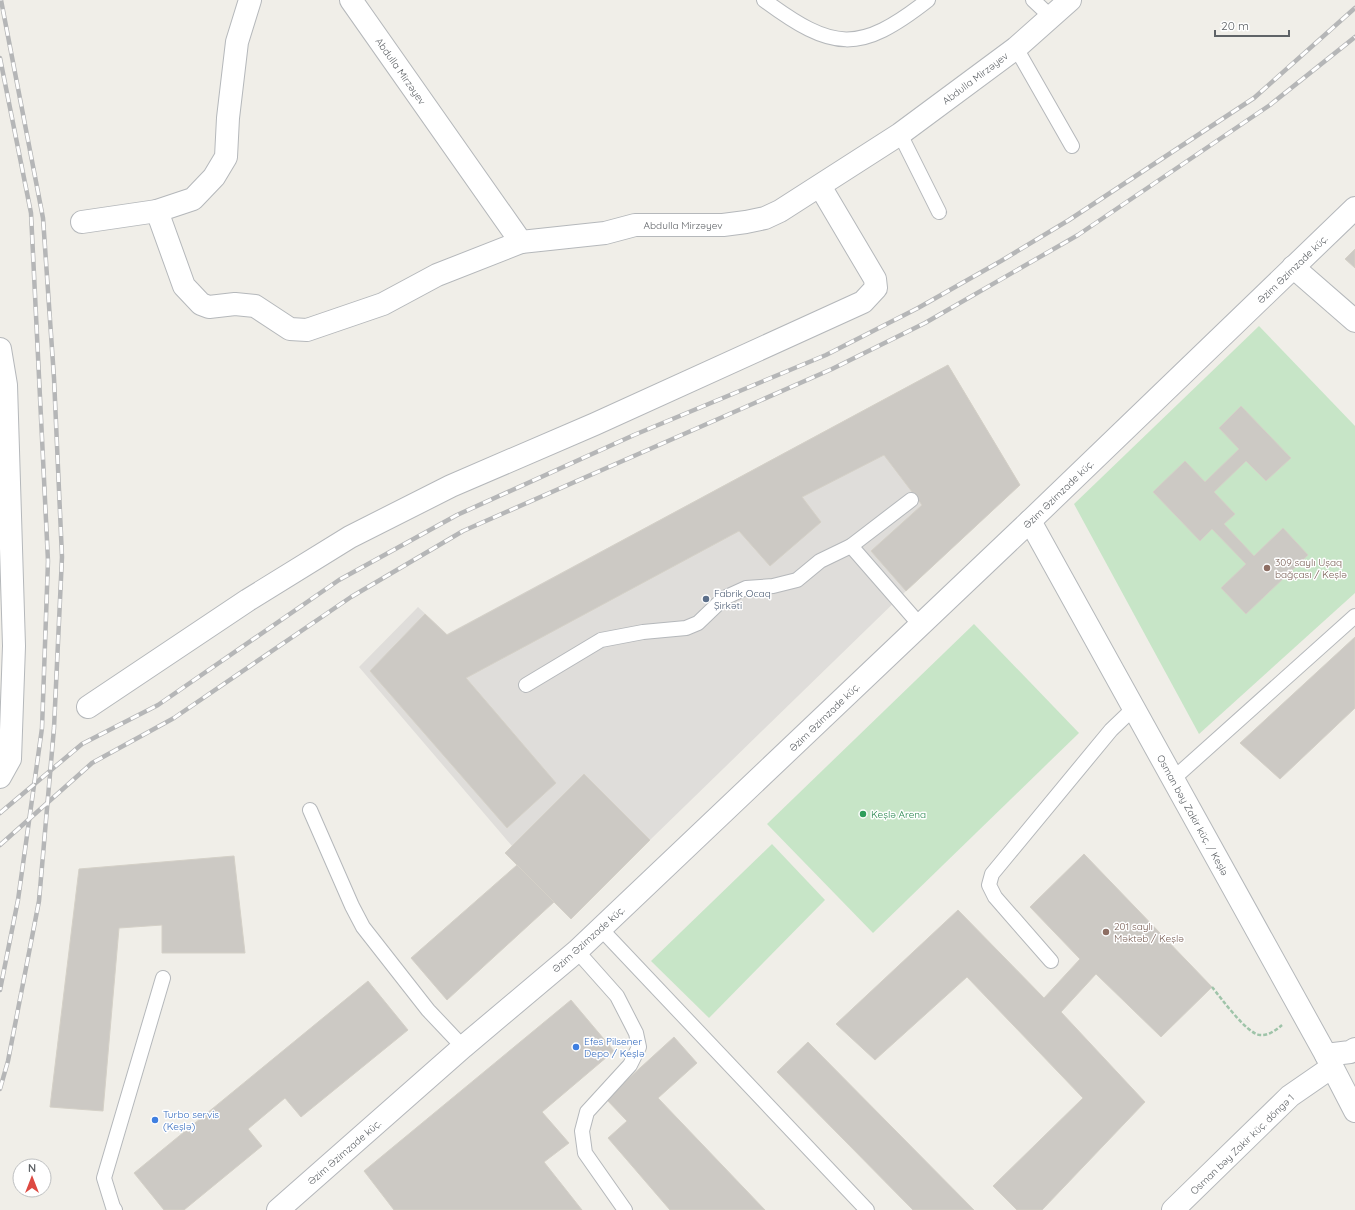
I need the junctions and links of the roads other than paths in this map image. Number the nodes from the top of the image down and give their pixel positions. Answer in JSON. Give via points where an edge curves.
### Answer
{"nodes":[{"id":1,"x":250,"y":0,"type":"edge"},
{"id":2,"x":350,"y":0,"type":"edge"},
{"id":3,"x":764,"y":0,"type":"edge"},
{"id":4,"x":928,"y":0,"type":"edge"},
{"id":5,"x":1032,"y":0,"type":"edge"},
{"id":6,"x":1070,"y":0,"type":"edge"},
{"id":7,"x":1050,"y":16,"type":"junction"},
{"id":8,"x":1016,"y":48,"type":"junction"},
{"id":9,"x":900,"y":134,"type":"junction"},
{"id":10,"x":1072,"y":146,"type":"dead end"},
{"id":11,"x":820,"y":186,"type":"junction"},
{"id":12,"x":1355,"y":208,"type":"edge"},
{"id":13,"x":157,"y":211,"type":"junction"},
{"id":14,"x":939,"y":212,"type":"dead end"},
{"id":15,"x":82,"y":222,"type":"dead end"},
{"id":16,"x":521,"y":242,"type":"junction"},
{"id":17,"x":1293,"y":267,"type":"junction"},
{"id":18,"x":1355,"y":321,"type":"edge"},
{"id":19,"x":0,"y":349,"type":"edge"},
{"id":20,"x":911,"y":500,"type":"dead end"},
{"id":21,"x":1030,"y":521,"type":"junction"},
{"id":22,"x":851,"y":546,"type":"junction"},
{"id":23,"x":1355,"y":616,"type":"edge"},
{"id":24,"x":920,"y":626,"type":"junction"},
{"id":25,"x":526,"y":685,"type":"dead end"},
{"id":26,"x":88,"y":707,"type":"dead end"},
{"id":27,"x":1134,"y":708,"type":"junction"},
{"id":28,"x":0,"y":777,"type":"edge"},
{"id":29,"x":1173,"y":779,"type":"junction"},
{"id":30,"x":310,"y":810,"type":"dead end"},
{"id":31,"x":601,"y":929,"type":"junction"},
{"id":32,"x":577,"y":951,"type":"junction"},
{"id":33,"x":1051,"y":961,"type":"dead end"},
{"id":34,"x":162,"y":978,"type":"dead end"},
{"id":35,"x":463,"y":1048,"type":"junction"},
{"id":36,"x":1355,"y":1049,"type":"edge"},
{"id":37,"x":1329,"y":1061,"type":"junction"},
{"id":38,"x":1355,"y":1111,"type":"edge"},
{"id":39,"x":115,"y":1210,"type":"edge"},
{"id":40,"x":278,"y":1210,"type":"edge"},
{"id":41,"x":625,"y":1210,"type":"edge"},
{"id":42,"x":867,"y":1210,"type":"edge"},
{"id":43,"x":1173,"y":1210,"type":"edge"}],
"edges":[{"from":1,"to":13,"type":"street","via":[[237,42],[226,157],[214,177],[193,199]]},
{"from":2,"to":16,"type":"street","name":"Abdulla Mirzəyev"},
{"from":3,"to":4,"type":"lane","via":[[792,21],[827,37],[861,39],[877,34],[908,16]]},
{"from":5,"to":7,"type":"lane"},
{"from":6,"to":7,"type":"street","name":"Abdulla Mirzəyev"},
{"from":7,"to":8,"type":"street","name":"Abdulla Mirzəyev"},
{"from":8,"to":9,"type":"street","name":"Abdulla Mirzəyev"},
{"from":8,"to":10,"type":"lane"},
{"from":9,"to":11,"type":"street","name":"Abdulla Mirzəyev"},
{"from":9,"to":14,"type":"lane"},
{"from":11,"to":16,"type":"street","name":"Abdulla Mirzəyev","via":[[780,211],[765,218],[746,222],[722,225],[635,225],[605,233]]},
{"from":11,"to":26,"type":"street","via":[[874,279],[876,288],[863,302],[452,486],[350,537],[248,600]]},
{"from":12,"to":17,"type":"street","name":"Əzim Əzimzade küç."},
{"from":13,"to":15,"type":"street"},
{"from":13,"to":16,"type":"street","via":[[184,286],[201,304],[209,307],[235,304],[255,306],[290,329],[307,330],[383,304],[437,275]]},
{"from":17,"to":18,"type":"street"},
{"from":17,"to":21,"type":"street","name":"Əzim Əzimzade küç."},
{"from":19,"to":28,"type":"street","via":[[6,385],[14,646],[10,759]]},
{"from":20,"to":22,"type":"lane"},
{"from":21,"to":24,"type":"street","name":"Əzim Əzimzade küç."},
{"from":21,"to":27,"type":"street","name":"Osman bəy Zakir küç. / Keşlə"},
{"from":22,"to":24,"type":"lane"},
{"from":22,"to":25,"type":"lane","via":[[820,561],[797,580],[774,586],[746,588],[724,598],[698,623],[686,628],[601,640]]},
{"from":23,"to":29,"type":"lane"},
{"from":24,"to":31,"type":"street","name":"Əzim Əzimzade küç."},
{"from":27,"to":29,"type":"street","name":"Osman bəy Zakir küç. / Keşlə"},
{"from":27,"to":33,"type":"lane","via":[[1111,730],[992,874],[989,885],[995,897]]},
{"from":29,"to":37,"type":"street","name":"Osman bəy Zakir küç. / Keşlə"},
{"from":30,"to":35,"type":"lane","via":[[363,927],[428,1010]]},
{"from":31,"to":32,"type":"street","name":"Əzim Əzimzade küç."},
{"from":31,"to":42,"type":"lane"},
{"from":32,"to":35,"type":"street","name":"Əzim Əzimzade küç."},
{"from":32,"to":41,"type":"lane","via":[[617,996],[636,1034],[639,1047],[630,1065],[587,1112],[582,1131],[585,1153]]},
{"from":34,"to":39,"type":"lane","via":[[104,1178]]},
{"from":35,"to":40,"type":"street","name":"Əzim Əzimzade küç."},
{"from":36,"to":37,"type":"street"},
{"from":37,"to":38,"type":"street","name":"Osman bəy Zakir küç. / Keşlə"},
{"from":37,"to":43,"type":"street","name":"Osman bəy Zakir küç. döngə 1"}]}
